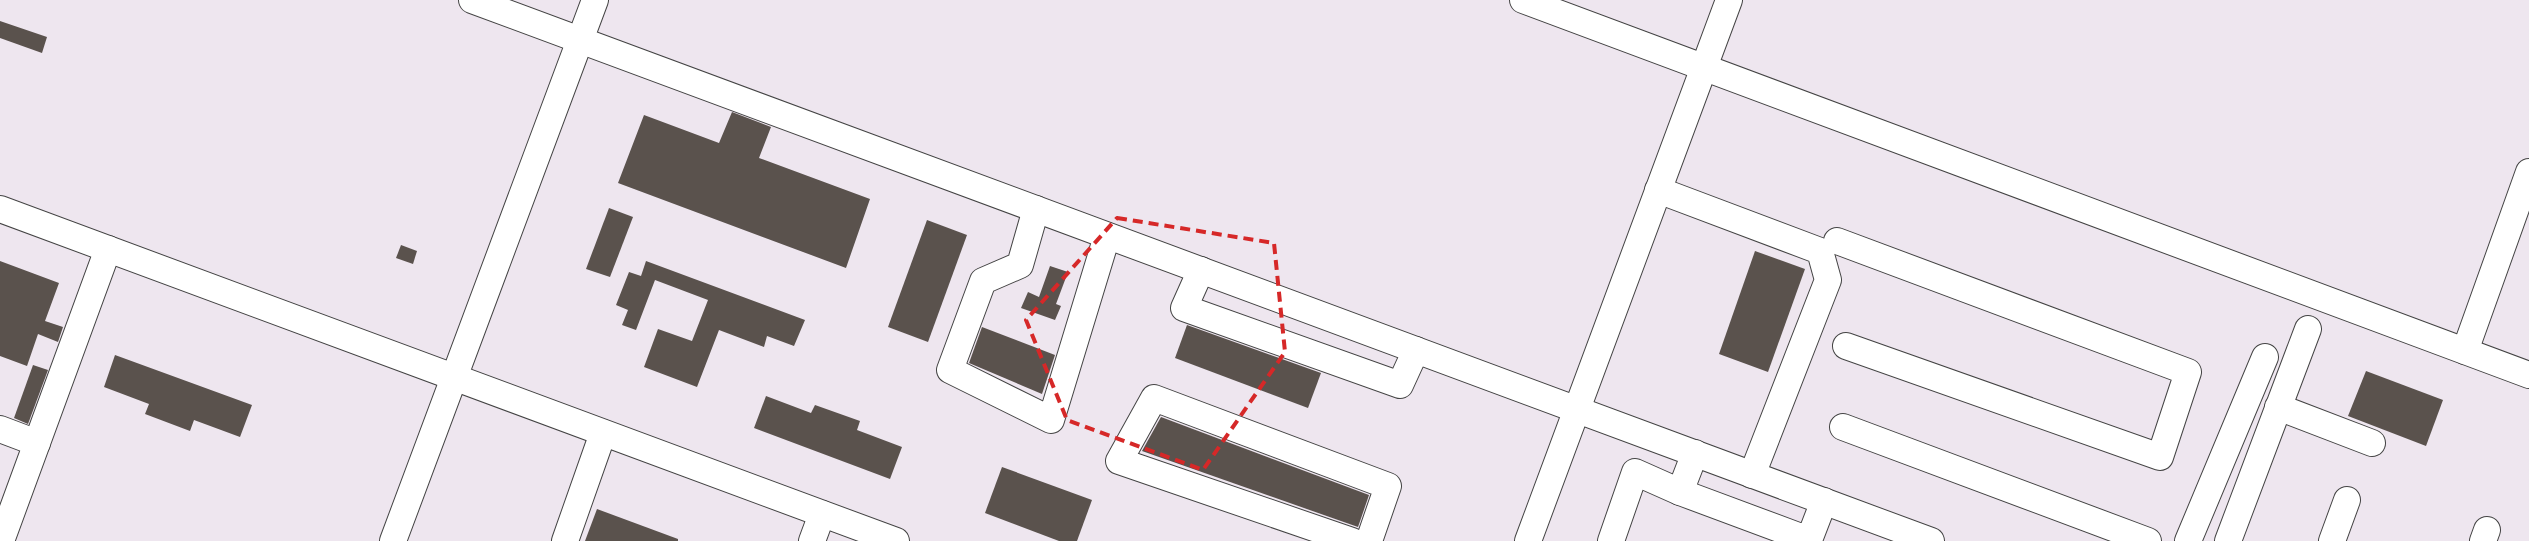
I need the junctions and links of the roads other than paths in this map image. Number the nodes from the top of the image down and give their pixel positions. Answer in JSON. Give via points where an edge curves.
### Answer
{"nodes":[{"id":1,"x":472,"y":0,"type":"edge"},
{"id":2,"x":595,"y":0,"type":"edge"},
{"id":3,"x":1523,"y":0,"type":"edge"},
{"id":4,"x":1728,"y":0,"type":"edge"},
{"id":5,"x":580,"y":40,"type":"junction"},
{"id":6,"x":1703,"y":68,"type":"junction"},
{"id":7,"x":2529,"y":172,"type":"edge"},
{"id":8,"x":1658,"y":190,"type":"junction"},
{"id":9,"x":0,"y":210,"type":"edge"},
{"id":10,"x":1036,"y":210,"type":"junction"},
{"id":11,"x":1107,"y":236,"type":"junction"},
{"id":12,"x":1837,"y":241,"type":"dead end"},
{"id":13,"x":108,"y":250,"type":"junction"},
{"id":14,"x":1200,"y":270,"type":"junction"},
{"id":15,"x":2308,"y":329,"type":"dead end"},
{"id":16,"x":1846,"y":346,"type":"dead end"},
{"id":17,"x":1416,"y":350,"type":"junction"},
{"id":18,"x":2465,"y":351,"type":"junction"},
{"id":19,"x":2265,"y":357,"type":"dead end"},
{"id":20,"x":2529,"y":375,"type":"edge"},
{"id":21,"x":454,"y":378,"type":"junction"},
{"id":22,"x":2278,"y":407,"type":"junction"},
{"id":23,"x":1576,"y":410,"type":"junction"},
{"id":24,"x":1843,"y":427,"type":"dead end"},
{"id":25,"x":0,"y":430,"type":"edge"},
{"id":26,"x":603,"y":433,"type":"junction"},
{"id":27,"x":37,"y":443,"type":"junction"},
{"id":28,"x":2372,"y":443,"type":"dead end"},
{"id":29,"x":1695,"y":454,"type":"junction"},
{"id":30,"x":1752,"y":475,"type":"junction"},
{"id":31,"x":1680,"y":492,"type":"junction"},
{"id":32,"x":2347,"y":500,"type":"dead end"},
{"id":33,"x":1824,"y":501,"type":"junction"},
{"id":34,"x":822,"y":514,"type":"junction"},
{"id":35,"x":1918,"y":539,"type":"edge"},
{"id":36,"x":1811,"y":540,"type":"edge"},
{"id":37,"x":1,"y":541,"type":"edge"},
{"id":38,"x":393,"y":541,"type":"edge"},
{"id":39,"x":565,"y":541,"type":"edge"},
{"id":40,"x":812,"y":541,"type":"edge"},
{"id":41,"x":896,"y":541,"type":"edge"},
{"id":42,"x":1352,"y":541,"type":"edge"},
{"id":43,"x":1369,"y":541,"type":"edge"},
{"id":44,"x":1528,"y":541,"type":"edge"},
{"id":45,"x":1611,"y":541,"type":"edge"},
{"id":46,"x":2148,"y":541,"type":"edge"},
{"id":47,"x":2188,"y":541,"type":"edge"},
{"id":48,"x":2228,"y":541,"type":"edge"},
{"id":49,"x":2332,"y":541,"type":"edge"}],
"edges":[{"from":1,"to":5,"type":"lane"},
{"from":2,"to":5,"type":"lane"},
{"from":3,"to":6,"type":"lane"},
{"from":4,"to":6,"type":"lane"},
{"from":5,"to":10,"type":"lane"},
{"from":5,"to":21,"type":"lane"},
{"from":6,"to":8,"type":"lane"},
{"from":6,"to":18,"type":"lane"},
{"from":7,"to":18,"type":"lane"},
{"from":8,"to":23,"type":"lane"},
{"from":8,"to":30,"type":"lane","via":[[1820,250],[1828,280]]},
{"from":9,"to":13,"type":"lane"},
{"from":10,"to":11,"type":"lane"},
{"from":10,"to":11,"type":"lane","via":[[1020,265],[983,281],[950,370],[1051,420]]},
{"from":11,"to":14,"type":"lane"},
{"from":12,"to":16,"type":"lane","via":[[2188,372],[2160,458]]},
{"from":13,"to":21,"type":"lane"},
{"from":13,"to":27,"type":"lane"},
{"from":14,"to":17,"type":"lane"},
{"from":14,"to":17,"type":"lane","via":[[1184,308],[1400,385]]},
{"from":15,"to":22,"type":"lane"},
{"from":17,"to":23,"type":"lane"},
{"from":18,"to":20,"type":"lane"},
{"from":19,"to":47,"type":"lane"},
{"from":21,"to":26,"type":"lane"},
{"from":21,"to":38,"type":"lane"},
{"from":22,"to":28,"type":"lane"},
{"from":22,"to":48,"type":"lane"},
{"from":23,"to":29,"type":"lane"},
{"from":23,"to":44,"type":"lane"},
{"from":24,"to":46,"type":"lane"},
{"from":25,"to":27,"type":"lane"},
{"from":26,"to":34,"type":"lane"},
{"from":26,"to":39,"type":"lane"},
{"from":27,"to":37,"type":"lane"},
{"from":29,"to":30,"type":"lane"},
{"from":29,"to":31,"type":"lane"},
{"from":30,"to":33,"type":"lane"},
{"from":31,"to":36,"type":"lane"},
{"from":31,"to":45,"type":"lane","via":[[1636,472]]},
{"from":32,"to":49,"type":"lane"},
{"from":33,"to":35,"type":"lane"},
{"from":33,"to":36,"type":"lane"},
{"from":34,"to":40,"type":"lane"},
{"from":34,"to":41,"type":"lane"},
{"from":42,"to":43,"type":"lane","via":[[1119,461],[1154,398],[1388,486]]}]}
